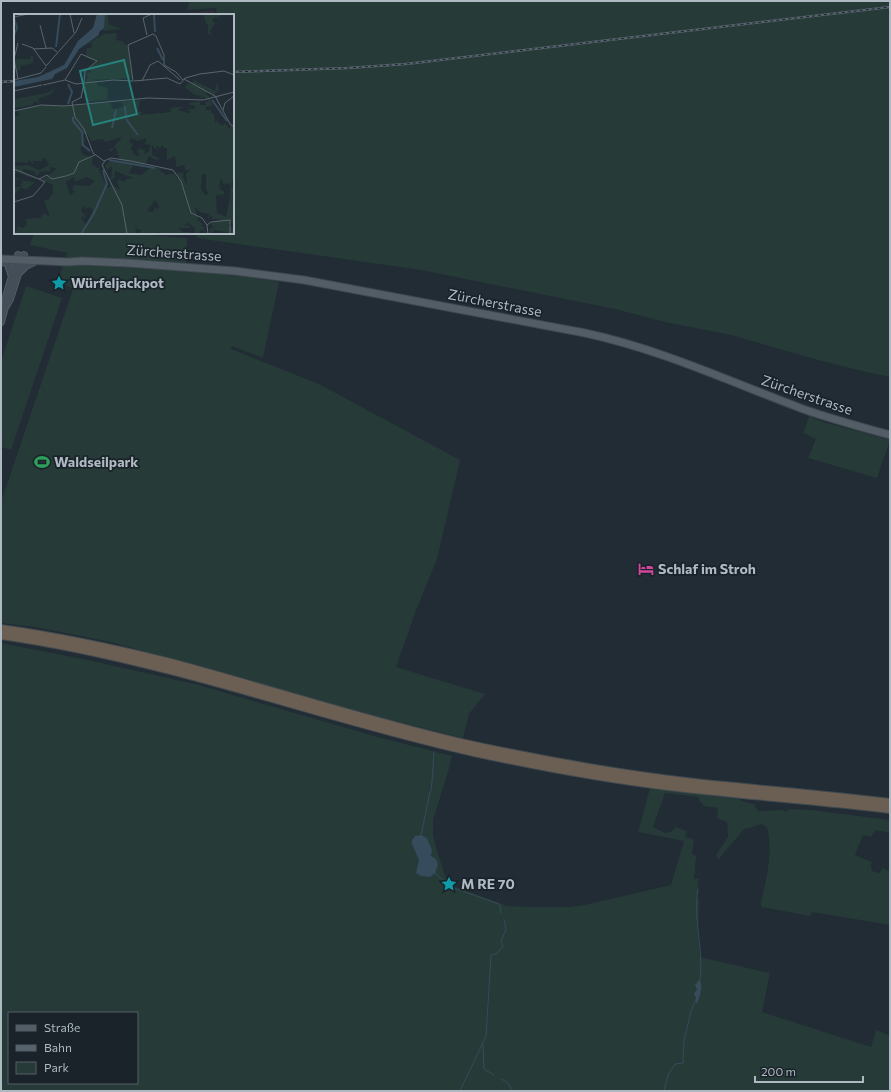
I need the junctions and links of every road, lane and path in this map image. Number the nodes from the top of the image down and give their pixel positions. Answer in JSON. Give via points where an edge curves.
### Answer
{"nodes":[{"id":1,"x":1,"y":254,"type":"edge"},
{"id":2,"x":20,"y":257,"type":"junction"},
{"id":3,"x":1,"y":260,"type":"edge"},
{"id":4,"x":40,"y":260,"type":"junction"},
{"id":5,"x":82,"y":261,"type":"junction"},
{"id":6,"x":18,"y":274,"type":"junction"},
{"id":7,"x":12,"y":276,"type":"junction"},
{"id":8,"x":5,"y":307,"type":"junction"},
{"id":9,"x":1,"y":322,"type":"edge"},
{"id":10,"x":890,"y":435,"type":"edge"},
{"id":11,"x":1,"y":629,"type":"edge"},
{"id":12,"x":1,"y":635,"type":"edge"},
{"id":13,"x":760,"y":793,"type":"junction"},
{"id":14,"x":890,"y":803,"type":"edge"},
{"id":15,"x":890,"y":809,"type":"edge"}],
"edges":[{"from":1,"to":2,"type":"main road","name":"Zürcherstrasse"},
{"from":2,"to":3,"type":"main road","name":"Zürcherstrasse"},
{"from":2,"to":4,"type":"main road","name":"Zürcherstrasse"},
{"from":2,"to":5,"type":"main road","name":"Zürcherstrasse","via":[[70,258]]},
{"from":2,"to":6,"type":"main road"},
{"from":2,"to":7,"type":"main road"},
{"from":3,"to":7,"type":"main road","via":[[8,264]]},
{"from":4,"to":5,"type":"main road","name":"Zürcherstrasse"},
{"from":4,"to":6,"type":"main road","via":[[26,266]]},
{"from":5,"to":10,"type":"main road","name":"Zürcherstrasse","via":[[235,271],[304,280],[585,333],[652,351],[804,409]]},
{"from":6,"to":8,"type":"main road"},
{"from":7,"to":8,"type":"main road"},
{"from":8,"to":9,"type":"main road"},
{"from":11,"to":13,"type":"highway","via":[[132,654],[395,726],[500,751],[633,775]]},
{"from":12,"to":13,"type":"highway","via":[[131,660],[387,731],[502,758],[637,782]]},
{"from":13,"to":14,"type":"highway"},
{"from":13,"to":15,"type":"highway"}]}
